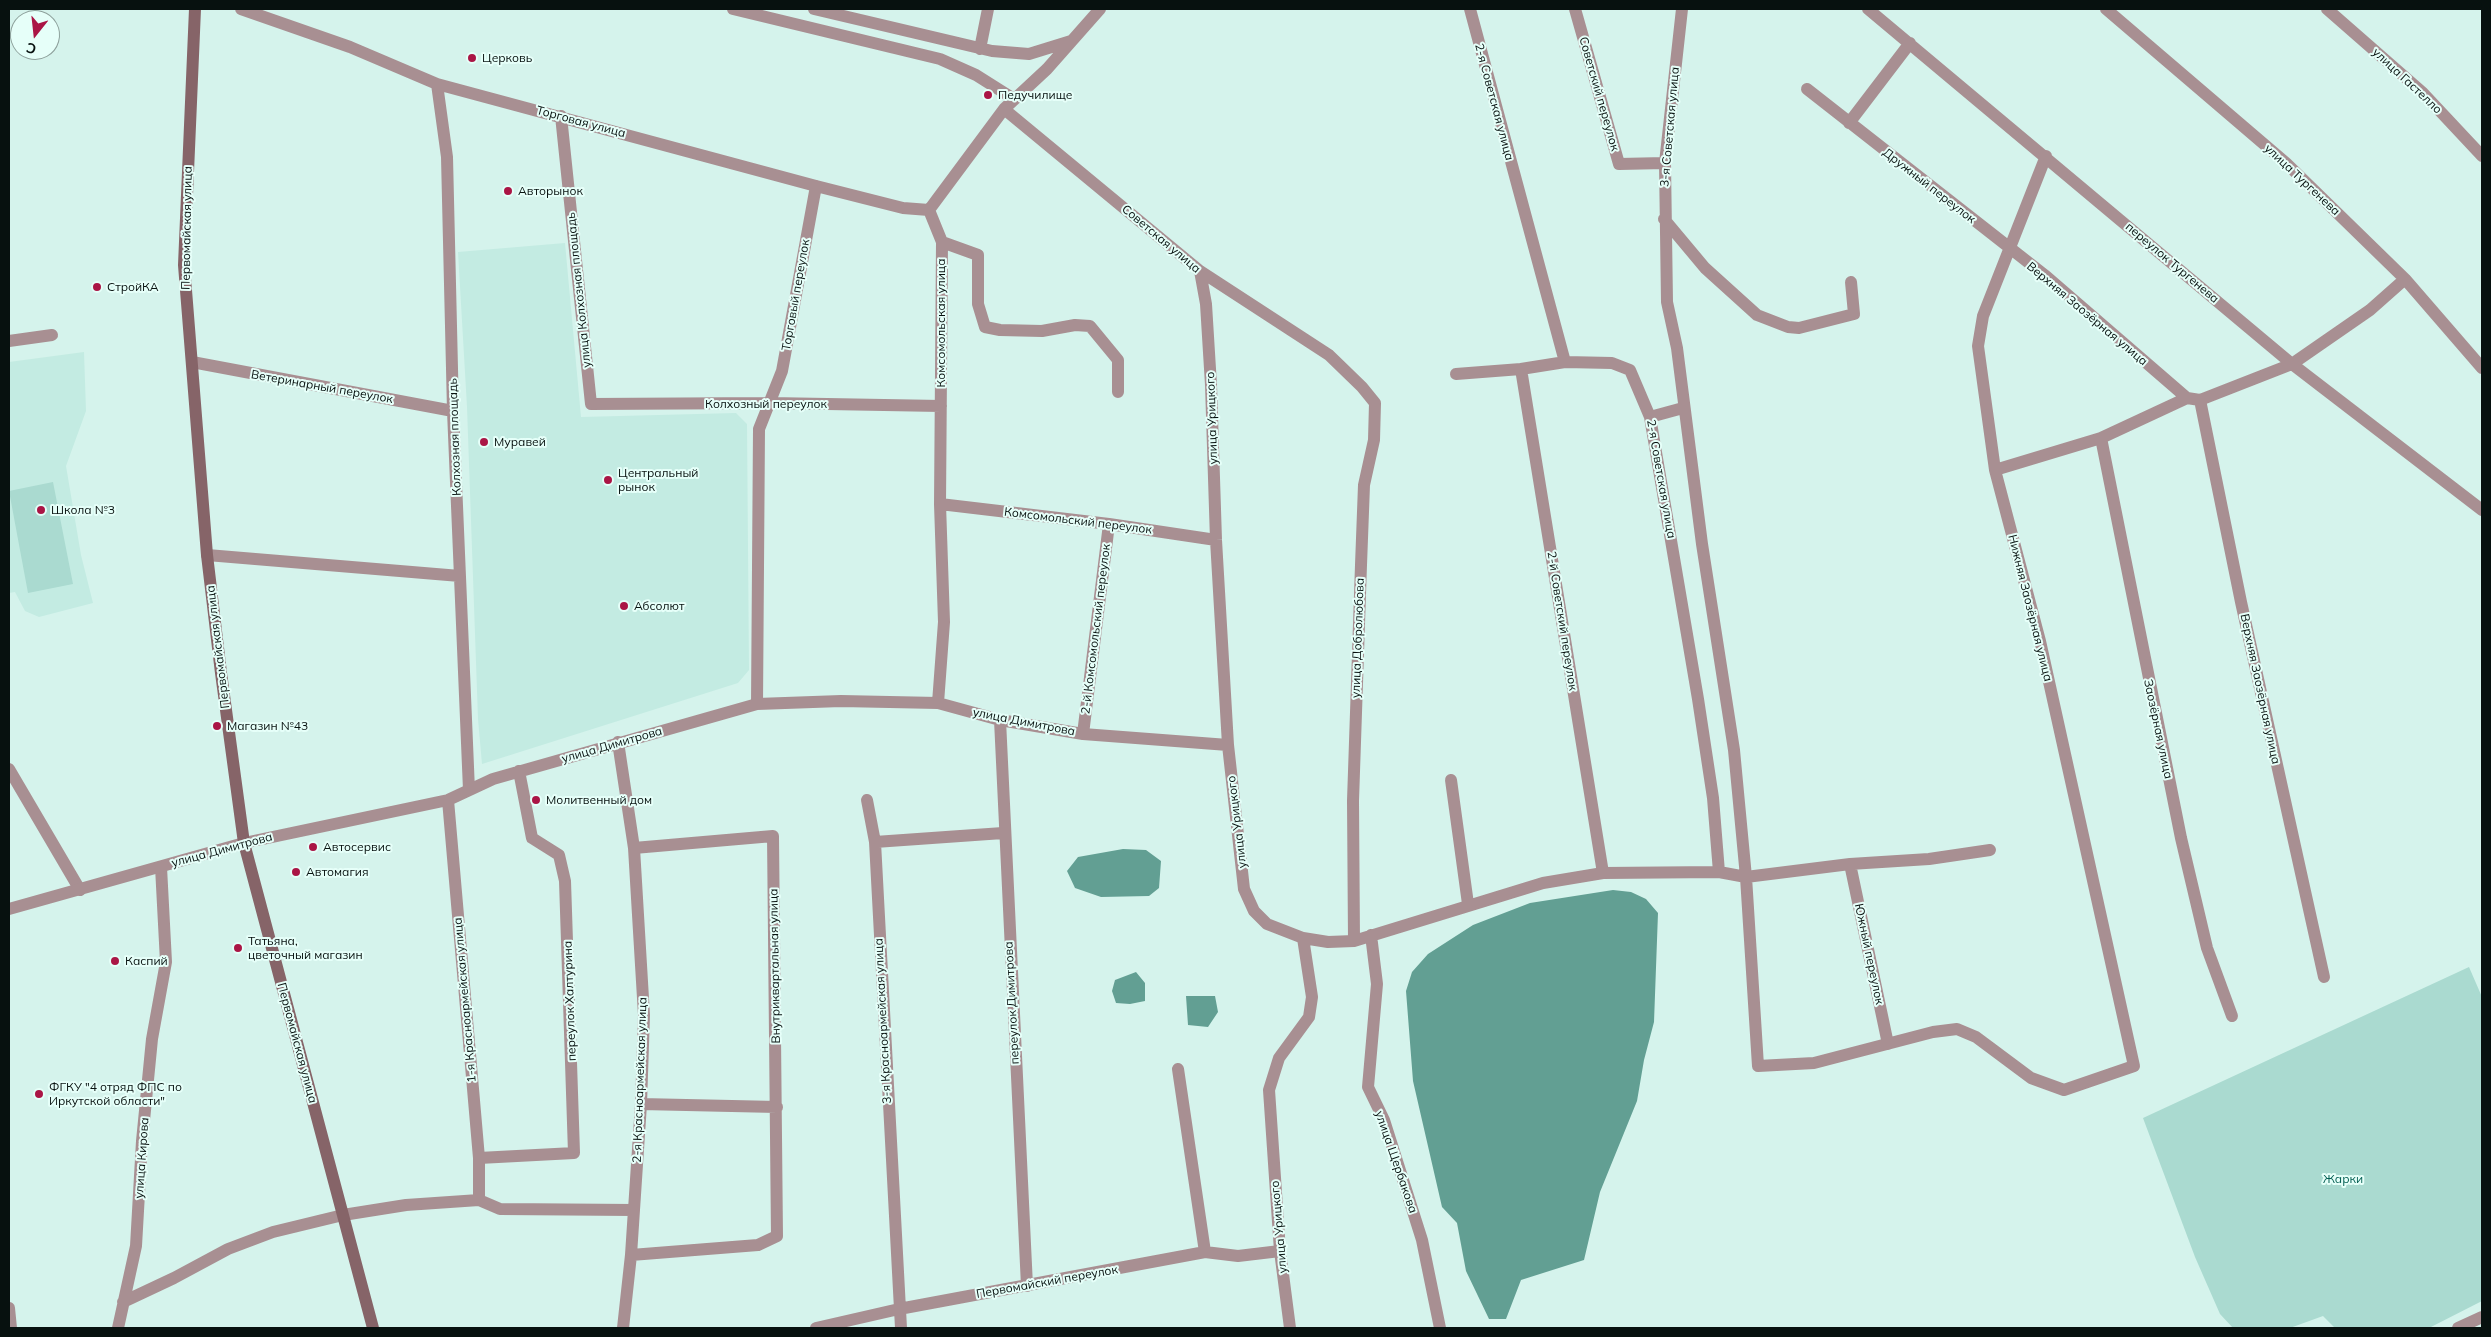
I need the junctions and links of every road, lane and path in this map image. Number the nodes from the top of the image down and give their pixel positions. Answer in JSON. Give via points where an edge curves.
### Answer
{"nodes":[{"id":1,"x":195,"y":9,"type":"edge"},
{"id":2,"x":240,"y":9,"type":"edge"},
{"id":3,"x":733,"y":9,"type":"edge"},
{"id":4,"x":814,"y":9,"type":"edge"},
{"id":5,"x":988,"y":9,"type":"edge"},
{"id":6,"x":1100,"y":9,"type":"edge"},
{"id":7,"x":1470,"y":9,"type":"edge"},
{"id":8,"x":1575,"y":9,"type":"edge"},
{"id":9,"x":1682,"y":9,"type":"edge"},
{"id":10,"x":1868,"y":9,"type":"edge"},
{"id":11,"x":2106,"y":9,"type":"edge"},
{"id":12,"x":2327,"y":9,"type":"edge"},
{"id":13,"x":1071,"y":41,"type":"junction"},
{"id":14,"x":1910,"y":43,"type":"junction"},
{"id":15,"x":980,"y":48,"type":"junction"},
{"id":16,"x":437,"y":84,"type":"junction"},
{"id":17,"x":1807,"y":89,"type":"dead end"},
{"id":18,"x":1014,"y":99,"type":"junction"},
{"id":19,"x":1004,"y":109,"type":"junction"},
{"id":20,"x":561,"y":116,"type":"junction"},
{"id":21,"x":1849,"y":123,"type":"junction"},
{"id":22,"x":2046,"y":156,"type":"junction"},
{"id":23,"x":2482,"y":156,"type":"edge"},
{"id":24,"x":1665,"y":162,"type":"junction"},
{"id":25,"x":816,"y":186,"type":"junction"},
{"id":26,"x":929,"y":210,"type":"junction"},
{"id":27,"x":1664,"y":219,"type":"junction"},
{"id":28,"x":942,"y":242,"type":"junction"},
{"id":29,"x":2009,"y":250,"type":"junction"},
{"id":30,"x":1200,"y":271,"type":"junction"},
{"id":31,"x":2405,"y":279,"type":"junction"},
{"id":32,"x":1851,"y":282,"type":"dead end"},
{"id":33,"x":52,"y":335,"type":"dead end"},
{"id":34,"x":9,"y":340,"type":"edge"},
{"id":35,"x":1329,"y":355,"type":"joint"},
{"id":36,"x":192,"y":362,"type":"junction"},
{"id":37,"x":1565,"y":362,"type":"junction"},
{"id":38,"x":2292,"y":364,"type":"junction"},
{"id":39,"x":2482,"y":368,"type":"edge"},
{"id":40,"x":1521,"y":369,"type":"junction"},
{"id":41,"x":1456,"y":374,"type":"dead end"},
{"id":42,"x":1118,"y":392,"type":"dead end"},
{"id":43,"x":2187,"y":398,"type":"junction"},
{"id":44,"x":2200,"y":400,"type":"junction"},
{"id":45,"x":770,"y":402,"type":"junction"},
{"id":46,"x":591,"y":404,"type":"joint"},
{"id":47,"x":941,"y":406,"type":"junction"},
{"id":48,"x":1683,"y":408,"type":"junction"},
{"id":49,"x":453,"y":411,"type":"junction"},
{"id":50,"x":1650,"y":416,"type":"junction"},
{"id":51,"x":2101,"y":438,"type":"junction"},
{"id":52,"x":1995,"y":470,"type":"junction"},
{"id":53,"x":940,"y":504,"type":"junction"},
{"id":54,"x":2482,"y":510,"type":"edge"},
{"id":55,"x":1109,"y":524,"type":"junction"},
{"id":56,"x":1216,"y":540,"type":"junction"},
{"id":57,"x":207,"y":555,"type":"junction"},
{"id":58,"x":460,"y":576,"type":"junction"},
{"id":59,"x":757,"y":704,"type":"junction"},
{"id":60,"x":938,"y":704,"type":"junction"},
{"id":61,"x":1000,"y":720,"type":"junction"},
{"id":62,"x":1083,"y":734,"type":"junction"},
{"id":63,"x":618,"y":742,"type":"junction"},
{"id":64,"x":1228,"y":745,"type":"junction"},
{"id":65,"x":9,"y":769,"type":"edge"},
{"id":66,"x":519,"y":771,"type":"junction"},
{"id":67,"x":1451,"y":780,"type":"dead end"},
{"id":68,"x":469,"y":790,"type":"junction"},
{"id":69,"x":448,"y":800,"type":"junction"},
{"id":70,"x":867,"y":800,"type":"dead end"},
{"id":71,"x":1003,"y":833,"type":"junction"},
{"id":72,"x":875,"y":842,"type":"junction"},
{"id":73,"x":244,"y":843,"type":"junction"},
{"id":74,"x":634,"y":848,"type":"junction"},
{"id":75,"x":1990,"y":850,"type":"dead end"},
{"id":76,"x":1850,"y":864,"type":"junction"},
{"id":77,"x":161,"y":867,"type":"junction"},
{"id":78,"x":1720,"y":872,"type":"junction"},
{"id":79,"x":1603,"y":874,"type":"junction"},
{"id":80,"x":1746,"y":877,"type":"junction"},
{"id":81,"x":80,"y":890,"type":"junction"},
{"id":82,"x":1468,"y":904,"type":"junction"},
{"id":83,"x":9,"y":909,"type":"edge"},
{"id":84,"x":1371,"y":935,"type":"junction"},
{"id":85,"x":1303,"y":938,"type":"junction"},
{"id":86,"x":1354,"y":941,"type":"junction"},
{"id":87,"x":2324,"y":977,"type":"dead end"},
{"id":88,"x":2232,"y":1016,"type":"dead end"},
{"id":89,"x":1888,"y":1044,"type":"junction"},
{"id":90,"x":1178,"y":1069,"type":"dead end"},
{"id":91,"x":642,"y":1104,"type":"junction"},
{"id":92,"x":777,"y":1107,"type":"junction"},
{"id":93,"x":479,"y":1158,"type":"junction"},
{"id":94,"x":479,"y":1200,"type":"junction"},
{"id":95,"x":634,"y":1210,"type":"junction"},
{"id":96,"x":343,"y":1215,"type":"junction"},
{"id":97,"x":1280,"y":1251,"type":"junction"},
{"id":98,"x":1205,"y":1252,"type":"junction"},
{"id":99,"x":631,"y":1255,"type":"junction"},
{"id":100,"x":1027,"y":1286,"type":"junction"},
{"id":101,"x":123,"y":1302,"type":"junction"},
{"id":102,"x":9,"y":1308,"type":"edge"},
{"id":103,"x":899,"y":1309,"type":"junction"},
{"id":104,"x":2482,"y":1317,"type":"edge"},
{"id":105,"x":11,"y":1328,"type":"edge"},
{"id":106,"x":118,"y":1328,"type":"edge"},
{"id":107,"x":373,"y":1328,"type":"edge"},
{"id":108,"x":623,"y":1328,"type":"edge"},
{"id":109,"x":816,"y":1328,"type":"edge"},
{"id":110,"x":901,"y":1328,"type":"edge"},
{"id":111,"x":1290,"y":1328,"type":"edge"},
{"id":112,"x":1440,"y":1328,"type":"edge"},
{"id":113,"x":2458,"y":1328,"type":"edge"}],
"edges":[{"from":1,"to":36,"type":"main road","name":"Первомайская улица","via":[[184,265]]},
{"from":2,"to":16,"type":"street","name":"Торговая улица","via":[[350,46]]},
{"from":3,"to":18,"type":"street","via":[[940,59],[976,75]]},
{"from":4,"to":15,"type":"street"},
{"from":5,"to":15,"type":"street"},
{"from":6,"to":13,"type":"street"},
{"from":7,"to":37,"type":"street","name":"2-я Советская улица"},
{"from":8,"to":24,"type":"street","name":"Советский переулок","via":[[1619,164]]},
{"from":9,"to":24,"type":"street","name":"3-я Советская улица"},
{"from":10,"to":14,"type":"street","name":"переулок Тургенева"},
{"from":11,"to":31,"type":"street","name":"улица Тургенева","via":[[2286,164]]},
{"from":12,"to":23,"type":"street","name":"улица Гастелло","via":[[2423,93]]},
{"from":13,"to":15,"type":"street","via":[[1029,54]]},
{"from":13,"to":18,"type":"street","via":[[1047,69]]},
{"from":14,"to":21,"type":"street"},
{"from":14,"to":22,"type":"street","name":"переулок Тургенева"},
{"from":16,"to":20,"type":"street","name":"Торговая улица"},
{"from":16,"to":49,"type":"street","name":"Колхозная площадь","via":[[447,157]]},
{"from":17,"to":21,"type":"street","name":"Дружный переулок"},
{"from":18,"to":19,"type":"street"},
{"from":19,"to":26,"type":"street"},
{"from":19,"to":30,"type":"street","name":"Советская улица"},
{"from":20,"to":25,"type":"street","name":"Торговая улица"},
{"from":20,"to":46,"type":"street","name":"улица Колхозная площадь"},
{"from":21,"to":29,"type":"street","name":"Дружный переулок"},
{"from":22,"to":29,"type":"street","name":"Нижняя Заозёрная улица"},
{"from":22,"to":38,"type":"street","name":"переулок Тургенева"},
{"from":24,"to":27,"type":"street","name":"3-я Советская улица"},
{"from":25,"to":26,"type":"street","name":"Торговая улица","via":[[903,208]]},
{"from":25,"to":45,"type":"street","name":"Торговый переулок","via":[[782,371]]},
{"from":26,"to":28,"type":"street","name":"Комсомольская улица"},
{"from":27,"to":32,"type":"street","via":[[1705,268],[1757,315],[1788,327],[1799,328],[1854,314]]},
{"from":27,"to":48,"type":"street","name":"3-я Советская улица","via":[[1667,302],[1677,348]]},
{"from":28,"to":42,"type":"street","via":[[978,255],[978,304],[986,327],[1042,331],[1075,325],[1090,326],[1118,360]]},
{"from":28,"to":47,"type":"street","name":"Комсомольская улица"},
{"from":29,"to":43,"type":"street","name":"Верхняя Заозёрная улица","via":[[2047,277]]},
{"from":29,"to":52,"type":"street","name":"Нижняя Заозёрная улица","via":[[1983,316],[1978,346]]},
{"from":30,"to":35,"type":"street","name":"Советская улица"},
{"from":30,"to":56,"type":"street","name":"улица Урицкого","via":[[1206,304],[1212,385]]},
{"from":31,"to":38,"type":"street","via":[[2370,310]]},
{"from":31,"to":39,"type":"street","name":"улица Тургенева"},
{"from":33,"to":34,"type":"street"},
{"from":35,"to":86,"type":"street","name":"улица Добролюбова","via":[[1375,403],[1374,440],[1364,485],[1353,801]]},
{"from":36,"to":49,"type":"street","name":"Ветеринарный переулок"},
{"from":36,"to":57,"type":"main road","name":"Первомайская улица"},
{"from":37,"to":40,"type":"street"},
{"from":37,"to":50,"type":"street","name":"2-я Советская улица","via":[[1612,363],[1630,370]]},
{"from":38,"to":44,"type":"street"},
{"from":38,"to":54,"type":"street","name":"переулок Тургенева"},
{"from":40,"to":41,"type":"street"},
{"from":40,"to":79,"type":"street","name":"2-й Советский переулок"},
{"from":43,"to":44,"type":"street"},
{"from":43,"to":51,"type":"street"},
{"from":44,"to":87,"type":"street","name":"Верхняя Заозёрная улица","via":[[2243,612]]},
{"from":45,"to":46,"type":"street","name":"Колхозный переулок"},
{"from":45,"to":47,"type":"street","name":"Колхозный переулок"},
{"from":45,"to":59,"type":"street","name":"Торговый переулок","via":[[759,429]]},
{"from":47,"to":53,"type":"street","name":"Комсомольская улица"},
{"from":48,"to":50,"type":"street"},
{"from":48,"to":80,"type":"street","name":"3-я Советская улица","via":[[1734,750]]},
{"from":49,"to":58,"type":"street","name":"Колхозная площадь"},
{"from":50,"to":78,"type":"street","name":"2-я Советская улица","via":[[1713,798]]},
{"from":51,"to":52,"type":"street"},
{"from":51,"to":88,"type":"street","name":"Заозёрная улица","via":[[2181,838],[2207,948]]},
{"from":52,"to":89,"type":"street","name":"Нижняя Заозёрная улица","via":[[2040,641],[2134,1066],[2064,1090],[2031,1078],[1976,1037],[1958,1029]]},
{"from":53,"to":55,"type":"street","name":"Комсомольский переулок"},
{"from":53,"to":60,"type":"street","name":"Комсомольская улица","via":[[944,622]]},
{"from":55,"to":56,"type":"street","name":"Комсомольский переулок"},
{"from":55,"to":62,"type":"street","name":"2-й Комсомольский переулок"},
{"from":56,"to":64,"type":"street","name":"улица Урицкого"},
{"from":57,"to":58,"type":"street"},
{"from":57,"to":73,"type":"main road","name":"Первомайская улица"},
{"from":58,"to":68,"type":"street","name":"Колхозная площадь"},
{"from":59,"to":60,"type":"street","name":"улица Димитрова","via":[[840,701]]},
{"from":59,"to":63,"type":"street","name":"улица Димитрова"},
{"from":60,"to":61,"type":"street","name":"улица Димитрова"},
{"from":61,"to":62,"type":"street","name":"улица Димитрова"},
{"from":61,"to":71,"type":"street","name":"переулок Димитрова"},
{"from":62,"to":64,"type":"street","name":"улица Димитрова"},
{"from":63,"to":66,"type":"street","name":"улица Димитрова"},
{"from":63,"to":74,"type":"street","name":"2-я Красноармейская улица"},
{"from":64,"to":85,"type":"street","name":"улица Урицкого","via":[[1244,888],[1254,911],[1268,924]]},
{"from":65,"to":81,"type":"street"},
{"from":66,"to":68,"type":"street","name":"улица Димитрова"},
{"from":66,"to":93,"type":"street","name":"переулок Халтурина","via":[[532,838],[559,855],[565,881],[574,1153]]},
{"from":67,"to":82,"type":"street"},
{"from":68,"to":69,"type":"street","name":"улица Димитрова"},
{"from":69,"to":73,"type":"street","name":"улица Димитрова"},
{"from":69,"to":93,"type":"street","name":"1-я Красноармейская улица"},
{"from":70,"to":72,"type":"street","name":"3-я Красноармейская улица"},
{"from":71,"to":72,"type":"street"},
{"from":71,"to":100,"type":"street","name":"переулок Димитрова"},
{"from":72,"to":103,"type":"street","name":"3-я Красноармейская улица"},
{"from":73,"to":77,"type":"street","name":"улица Димитрова"},
{"from":73,"to":96,"type":"main road","name":"Первомайская улица"},
{"from":74,"to":91,"type":"street","name":"2-я Красноармейская улица","via":[[644,1016]]},
{"from":74,"to":92,"type":"street","name":"Внутриквартальная улица","via":[[773,836]]},
{"from":75,"to":76,"type":"street","via":[[1929,859]]},
{"from":76,"to":80,"type":"street"},
{"from":76,"to":89,"type":"street","name":"Южный переулок"},
{"from":77,"to":81,"type":"street","name":"улица Димитрова"},
{"from":77,"to":101,"type":"street","name":"улица Кирова","via":[[166,962],[142,1141],[136,1246]]},
{"from":78,"to":79,"type":"street"},
{"from":78,"to":80,"type":"street"},
{"from":79,"to":82,"type":"street","via":[[1542,883]]},
{"from":80,"to":89,"type":"street","name":"3-я Советская улица","via":[[1758,1066],[1814,1063]]},
{"from":81,"to":83,"type":"street","name":"улица Димитрова"},
{"from":82,"to":84,"type":"street"},
{"from":84,"to":86,"type":"street"},
{"from":84,"to":112,"type":"street","name":"улица Щербакова","via":[[1377,984],[1368,1087],[1384,1120],[1422,1240]]},
{"from":85,"to":86,"type":"street","via":[[1328,942]]},
{"from":85,"to":97,"type":"street","name":"улица Урицкого","via":[[1312,997],[1309,1016],[1296,1038],[1278,1058],[1269,1090]]},
{"from":90,"to":98,"type":"street"},
{"from":91,"to":92,"type":"street"},
{"from":91,"to":95,"type":"street","name":"2-я Красноармейская улица"},
{"from":92,"to":99,"type":"street","name":"Внутриквартальная улица","via":[[777,1236],[758,1245]]},
{"from":93,"to":94,"type":"street","name":"1-я Красноармейская улица"},
{"from":94,"to":95,"type":"street","via":[[500,1209]]},
{"from":94,"to":96,"type":"street","via":[[406,1205]]},
{"from":95,"to":99,"type":"street","name":"2-я Красноармейская улица"},
{"from":96,"to":101,"type":"street","via":[[273,1232],[228,1249]]},
{"from":96,"to":107,"type":"main road","name":"Первомайская улица"},
{"from":97,"to":98,"type":"street","name":"Первомайский переулок","via":[[1238,1256]]},
{"from":97,"to":111,"type":"street","name":"улица Урицкого"},
{"from":98,"to":100,"type":"street","name":"Первомайский переулок"},
{"from":99,"to":108,"type":"street","name":"2-я Красноармейская улица"},
{"from":100,"to":103,"type":"street","name":"Первомайский переулок"},
{"from":101,"to":106,"type":"street","name":"улица Кирова"},
{"from":102,"to":105,"type":"street"},
{"from":103,"to":109,"type":"street","name":"Первомайский переулок"},
{"from":103,"to":110,"type":"street","name":"3-я Красноармейская улица"},
{"from":104,"to":113,"type":"street"}]}
